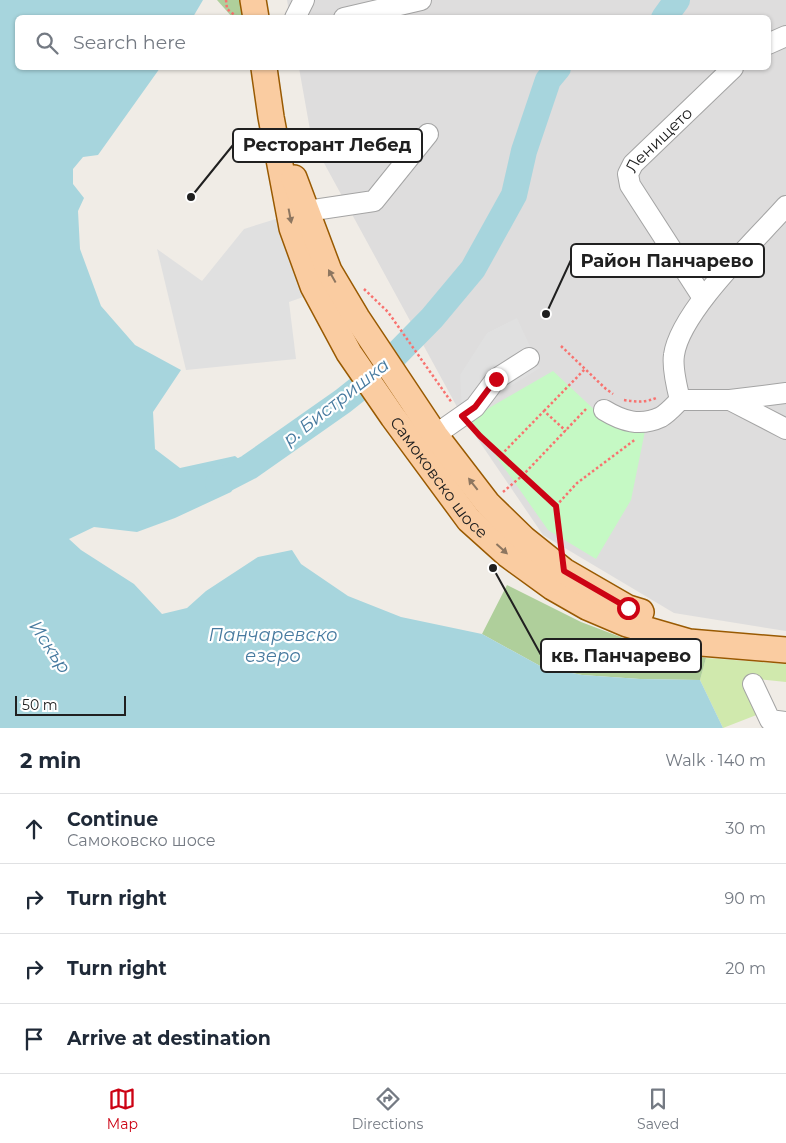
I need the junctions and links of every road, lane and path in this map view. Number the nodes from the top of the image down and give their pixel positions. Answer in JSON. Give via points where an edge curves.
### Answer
{"nodes":[{"id":1,"x":226,"y":0,"type":"edge"},
{"id":2,"x":253,"y":0,"type":"edge"},
{"id":3,"x":304,"y":0,"type":"edge"},
{"id":4,"x":421,"y":0,"type":"edge"},
{"id":5,"x":234,"y":15,"type":"edge"},
{"id":6,"x":256,"y":15,"type":"edge"},
{"id":7,"x":296,"y":15,"type":"edge"},
{"id":8,"x":357,"y":15,"type":"edge"},
{"id":9,"x":786,"y":36,"type":"edge"},
{"id":10,"x":771,"y":43,"type":"edge"},
{"id":11,"x":264,"y":70,"type":"edge"},
{"id":12,"x":731,"y":70,"type":"edge"},
{"id":13,"x":271,"y":117,"type":"junction"},
{"id":14,"x":428,"y":134,"type":"dead end"},
{"id":15,"x":786,"y":206,"type":"edge"},
{"id":16,"x":307,"y":211,"type":"junction"},
{"id":17,"x":703,"y":298,"type":"junction"},
{"id":18,"x":388,"y":312,"type":"dead end"},
{"id":19,"x":561,"y":346,"type":"dead end"},
{"id":20,"x":529,"y":358,"type":"dead end"},
{"id":21,"x":585,"y":369,"type":"junction"},
{"id":22,"x":786,"y":393,"type":"edge"},
{"id":23,"x":678,"y":394,"type":"junction"},
{"id":24,"x":621,"y":399,"type":"dead end"},
{"id":25,"x":730,"y":400,"type":"junction"},
{"id":26,"x":609,"y":402,"type":"joint"},
{"id":27,"x":403,"y":410,"type":"junction"},
{"id":28,"x":544,"y":411,"type":"junction"},
{"id":29,"x":462,"y":416,"type":"junction"},
{"id":30,"x":647,"y":421,"type":"junction"},
{"id":31,"x":786,"y":429,"type":"edge"},
{"id":32,"x":435,"y":436,"type":"junction"},
{"id":33,"x":501,"y":455,"type":"junction"},
{"id":34,"x":523,"y":476,"type":"junction"},
{"id":35,"x":556,"y":506,"type":"junction"},
{"id":36,"x":564,"y":571,"type":"junction"},
{"id":37,"x":786,"y":649,"type":"edge"},
{"id":38,"x":753,"y":684,"type":"dead end"},
{"id":39,"x":786,"y":722,"type":"edge"}],
"edges":[{"from":1,"to":5,"type":"path","via":[[226,8]]},
{"from":2,"to":6,"type":"main road"},
{"from":3,"to":7,"type":"street"},
{"from":4,"to":8,"type":"street"},
{"from":9,"to":10,"type":"street"},
{"from":11,"to":13,"type":"main road","name":"Самоковско шосе"},
{"from":12,"to":17,"type":"street","name":"Ленището","via":[[633,164],[628,174],[630,185]]},
{"from":13,"to":16,"type":"main road","name":"Самоковско шосе"},
{"from":13,"to":27,"type":"main road","name":"Самоковско шосе","one_way":true,"via":[[292,228],[313,286],[349,353]]},
{"from":14,"to":16,"type":"street","via":[[374,201]]},
{"from":15,"to":17,"type":"street"},
{"from":27,"to":16,"type":"main road","name":"Самоковско шосе","one_way":true,"via":[[357,318],[329,271]]},
{"from":17,"to":23,"type":"street","via":[[680,336],[674,356]]},
{"from":18,"to":29,"type":"path"},
{"from":19,"to":21,"type":"path"},
{"from":20,"to":29,"type":"street","via":[[496,379],[475,407]]},
{"from":21,"to":26,"type":"path","via":[[606,389]]},
{"from":21,"to":28,"type":"path"},
{"from":22,"to":25,"type":"street"},
{"from":23,"to":24,"type":"path","via":[[636,402]]},
{"from":23,"to":25,"type":"street"},
{"from":23,"to":30,"type":"street","via":[[662,416]]},
{"from":25,"to":31,"type":"street"},
{"from":26,"to":30,"type":"street","via":[[618,419]]},
{"from":27,"to":32,"type":"main road","name":"Самоковско шосе"},
{"from":27,"to":37,"type":"main road","name":"Самоковско шосе","one_way":true,"via":[[469,520],[508,555],[552,587],[627,624],[689,642]]},
{"from":28,"to":33,"type":"path"},
{"from":28,"to":34,"type":"path","via":[[566,431]]},
{"from":29,"to":32,"type":"street"},
{"from":29,"to":33,"type":"path"},
{"from":30,"to":35,"type":"path","via":[[640,436],[577,483]]},
{"from":36,"to":32,"type":"main road","name":"Самоковско шосе","one_way":true,"via":[[488,504]]},
{"from":33,"to":34,"type":"path"},
{"from":34,"to":35,"type":"path"},
{"from":35,"to":36,"type":"path"},
{"from":36,"to":37,"type":"main road","name":"Самоковско шосе","via":[[628,608],[691,629]]},
{"from":38,"to":39,"type":"street","via":[[770,720]]}]}
